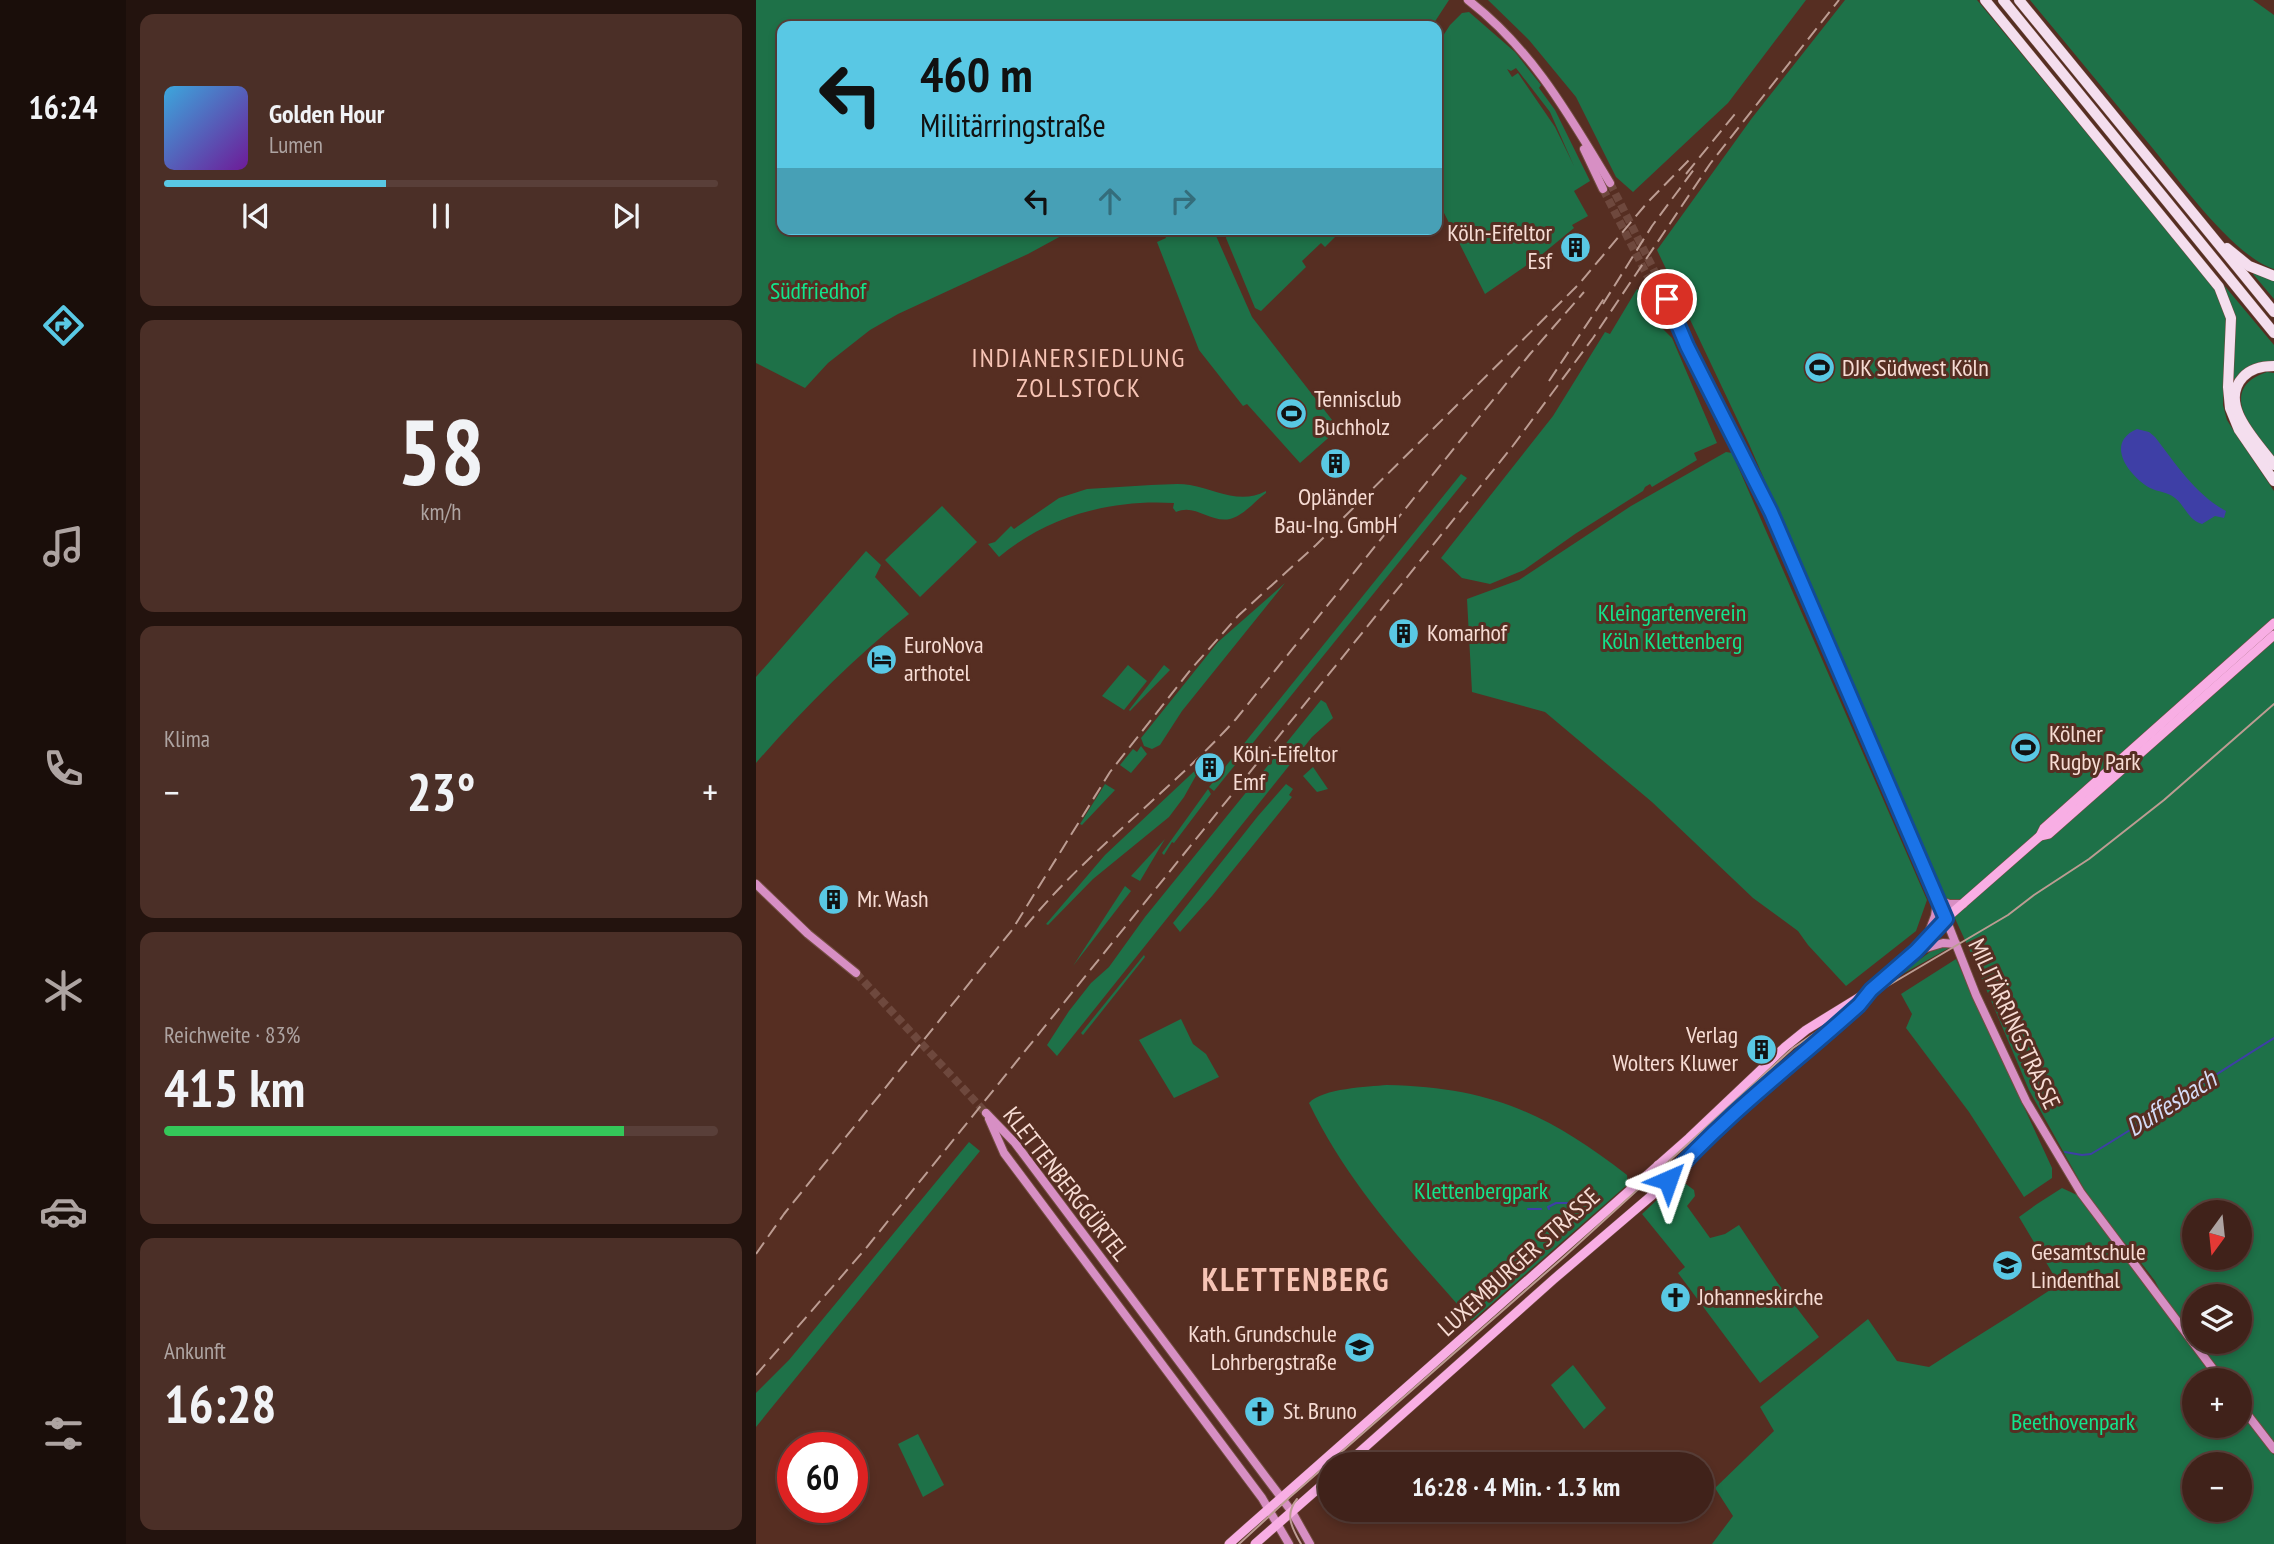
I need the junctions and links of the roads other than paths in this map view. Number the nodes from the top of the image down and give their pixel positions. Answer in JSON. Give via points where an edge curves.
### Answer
{"nodes":[{"id":1,"x":1468,"y":0,"type":"edge"},
{"id":2,"x":1985,"y":0,"type":"edge"},
{"id":3,"x":2003,"y":0,"type":"edge"},
{"id":4,"x":2019,"y":0,"type":"edge"},
{"id":5,"x":2041,"y":68,"type":"junction"},
{"id":6,"x":2125,"y":150,"type":"junction"},
{"id":7,"x":1606,"y":186,"type":"tunnel mouth"},
{"id":8,"x":2210,"y":233,"type":"junction"},
{"id":9,"x":2274,"y":276,"type":"edge"},
{"id":10,"x":1654,"y":279,"type":"tunnel mouth"},
{"id":11,"x":2274,"y":312,"type":"edge"},
{"id":12,"x":2274,"y":333,"type":"edge"},
{"id":13,"x":2274,"y":366,"type":"edge"},
{"id":14,"x":2274,"y":465,"type":"edge"},
{"id":15,"x":2274,"y":481,"type":"edge"},
{"id":16,"x":2274,"y":623,"type":"edge"},
{"id":17,"x":2274,"y":635,"type":"edge"},
{"id":18,"x":2040,"y":836,"type":"junction"},
{"id":19,"x":756,"y":884,"type":"edge"},
{"id":20,"x":1937,"y":899,"type":"junction"},
{"id":21,"x":1963,"y":904,"type":"junction"},
{"id":22,"x":1946,"y":919,"type":"junction"},
{"id":23,"x":1926,"y":941,"type":"junction"},
{"id":24,"x":1956,"y":944,"type":"junction"},
{"id":25,"x":1916,"y":951,"type":"junction"},
{"id":26,"x":856,"y":973,"type":"tunnel mouth"},
{"id":27,"x":1871,"y":990,"type":"junction"},
{"id":28,"x":1785,"y":1047,"type":"junction"},
{"id":29,"x":1789,"y":1067,"type":"junction"},
{"id":30,"x":1659,"y":1167,"type":"junction"},
{"id":31,"x":1677,"y":1171,"type":"junction"},
{"id":32,"x":1657,"y":1191,"type":"junction"},
{"id":33,"x":1434,"y":1362,"type":"junction"},
{"id":34,"x":2212,"y":1368,"type":"edge"},
{"id":35,"x":1415,"y":1380,"type":"junction"},
{"id":36,"x":1430,"y":1384,"type":"junction"},
{"id":37,"x":2252,"y":1421,"type":"edge"},
{"id":38,"x":2274,"y":1449,"type":"edge"},
{"id":39,"x":1359,"y":1452,"type":"edge"},
{"id":40,"x":1249,"y":1454,"type":"junction"},
{"id":41,"x":1235,"y":1462,"type":"junction"},
{"id":42,"x":1318,"y":1488,"type":"edge"},
{"id":43,"x":1281,"y":1497,"type":"junction"},
{"id":44,"x":1269,"y":1510,"type":"junction"},
{"id":45,"x":1292,"y":1511,"type":"junction"},
{"id":46,"x":1277,"y":1525,"type":"junction"},
{"id":47,"x":1229,"y":1544,"type":"edge"},
{"id":48,"x":1255,"y":1544,"type":"edge"},
{"id":49,"x":1289,"y":1544,"type":"edge"},
{"id":50,"x":1310,"y":1544,"type":"edge"}],
"edges":[{"from":1,"to":7,"type":"main road","via":[[1527,55],[1565,108]]},
{"from":2,"to":5,"type":"highway"},
{"from":3,"to":6,"type":"highway"},
{"from":4,"to":8,"type":"highway"},
{"from":5,"to":6,"type":"highway"},
{"from":5,"to":15,"type":"highway","via":[[2219,287],[2231,318],[2230,408],[2239,430]]},
{"from":6,"to":12,"type":"highway"},
{"from":8,"to":9,"type":"highway","via":[[2249,266]]},
{"from":8,"to":11,"type":"highway"},
{"from":10,"to":20,"type":"main road","name":"MILITÄRRINGSTRASSE","via":[[1771,512]]},
{"from":13,"to":14,"type":"highway","via":[[2248,372],[2235,397],[2244,425]]},
{"from":16,"to":18,"type":"main road","name":"LUXEMBURGER STRASSE"},
{"from":17,"to":18,"type":"main road","name":"LUXEMBURGER STRASSE","via":[[2049,834]]},
{"from":18,"to":21,"type":"main road","name":"LUXEMBURGER STRASSE"},
{"from":19,"to":26,"type":"main road"},
{"from":20,"to":21,"type":"main road"},
{"from":20,"to":22,"type":"main road","name":"MILITÄRRINGSTRASSE"},
{"from":20,"to":23,"type":"main road"},
{"from":21,"to":22,"type":"main road","name":"LUXEMBURGER STRASSE"},
{"from":22,"to":23,"type":"main road","name":"LUXEMBURGER STRASSE"},
{"from":22,"to":24,"type":"main road","name":"MILITÄRRINGSTRASSE"},
{"from":23,"to":25,"type":"main road","name":"LUXEMBURGER STRASSE"},
{"from":24,"to":25,"type":"main road"},
{"from":24,"to":34,"type":"main road","name":"MILITÄRRINGSTRASSE","via":[[2012,1074],[2061,1162]]},
{"from":25,"to":27,"type":"main road","name":"LUXEMBURGER STRASSE"},
{"from":27,"to":28,"type":"main road","name":"LUXEMBURGER STRASSE"},
{"from":27,"to":29,"type":"main road","name":"LUXEMBURGER STRASSE"},
{"from":28,"to":29,"type":"main road","via":[[1796,1052]]},
{"from":28,"to":30,"type":"main road","name":"LUXEMBURGER STRASSE"},
{"from":29,"to":31,"type":"main road","name":"LUXEMBURGER STRASSE"},
{"from":30,"to":31,"type":"main road"},
{"from":30,"to":32,"type":"main road"},
{"from":30,"to":33,"type":"main road","name":"LUXEMBURGER STRASSE"},
{"from":31,"to":32,"type":"main road","name":"LUXEMBURGER STRASSE"},
{"from":32,"to":36,"type":"main road","name":"LUXEMBURGER STRASSE"},
{"from":33,"to":35,"type":"main road","name":"LUXEMBURGER STRASSE"},
{"from":33,"to":36,"type":"main road","via":[[1428,1373]]},
{"from":35,"to":36,"type":"main road"},
{"from":35,"to":43,"type":"main road","name":"LUXEMBURGER STRASSE"},
{"from":36,"to":39,"type":"main road","name":"LUXEMBURGER STRASSE"},
{"from":37,"to":38,"type":"main road"},
{"from":40,"to":41,"type":"main road","via":[[1239,1454]]},
{"from":40,"to":41,"type":"main road","name":"KLETTENBERGGÜRTEL","via":[[1015,1143],[986,1113],[1004,1153]]},
{"from":40,"to":43,"type":"main road","name":"KLETTENBERGGÜRTEL"},
{"from":41,"to":44,"type":"main road","name":"KLETTENBERGGÜRTEL"},
{"from":42,"to":45,"type":"main road"},
{"from":43,"to":44,"type":"main road","name":"LUXEMBURGER STRASSE"},
{"from":43,"to":45,"type":"main road","name":"KLETTENBERGGÜRTEL"},
{"from":44,"to":46,"type":"main road","name":"KLETTENBERGGÜRTEL"},
{"from":44,"to":47,"type":"main road","name":"LUXEMBURGER STRASSE"},
{"from":45,"to":46,"type":"main road"},
{"from":45,"to":50,"type":"main road","name":"KLETTENBERGGÜRTEL"},
{"from":46,"to":48,"type":"main road"},
{"from":46,"to":49,"type":"main road","name":"KLETTENBERGGÜRTEL"}]}
